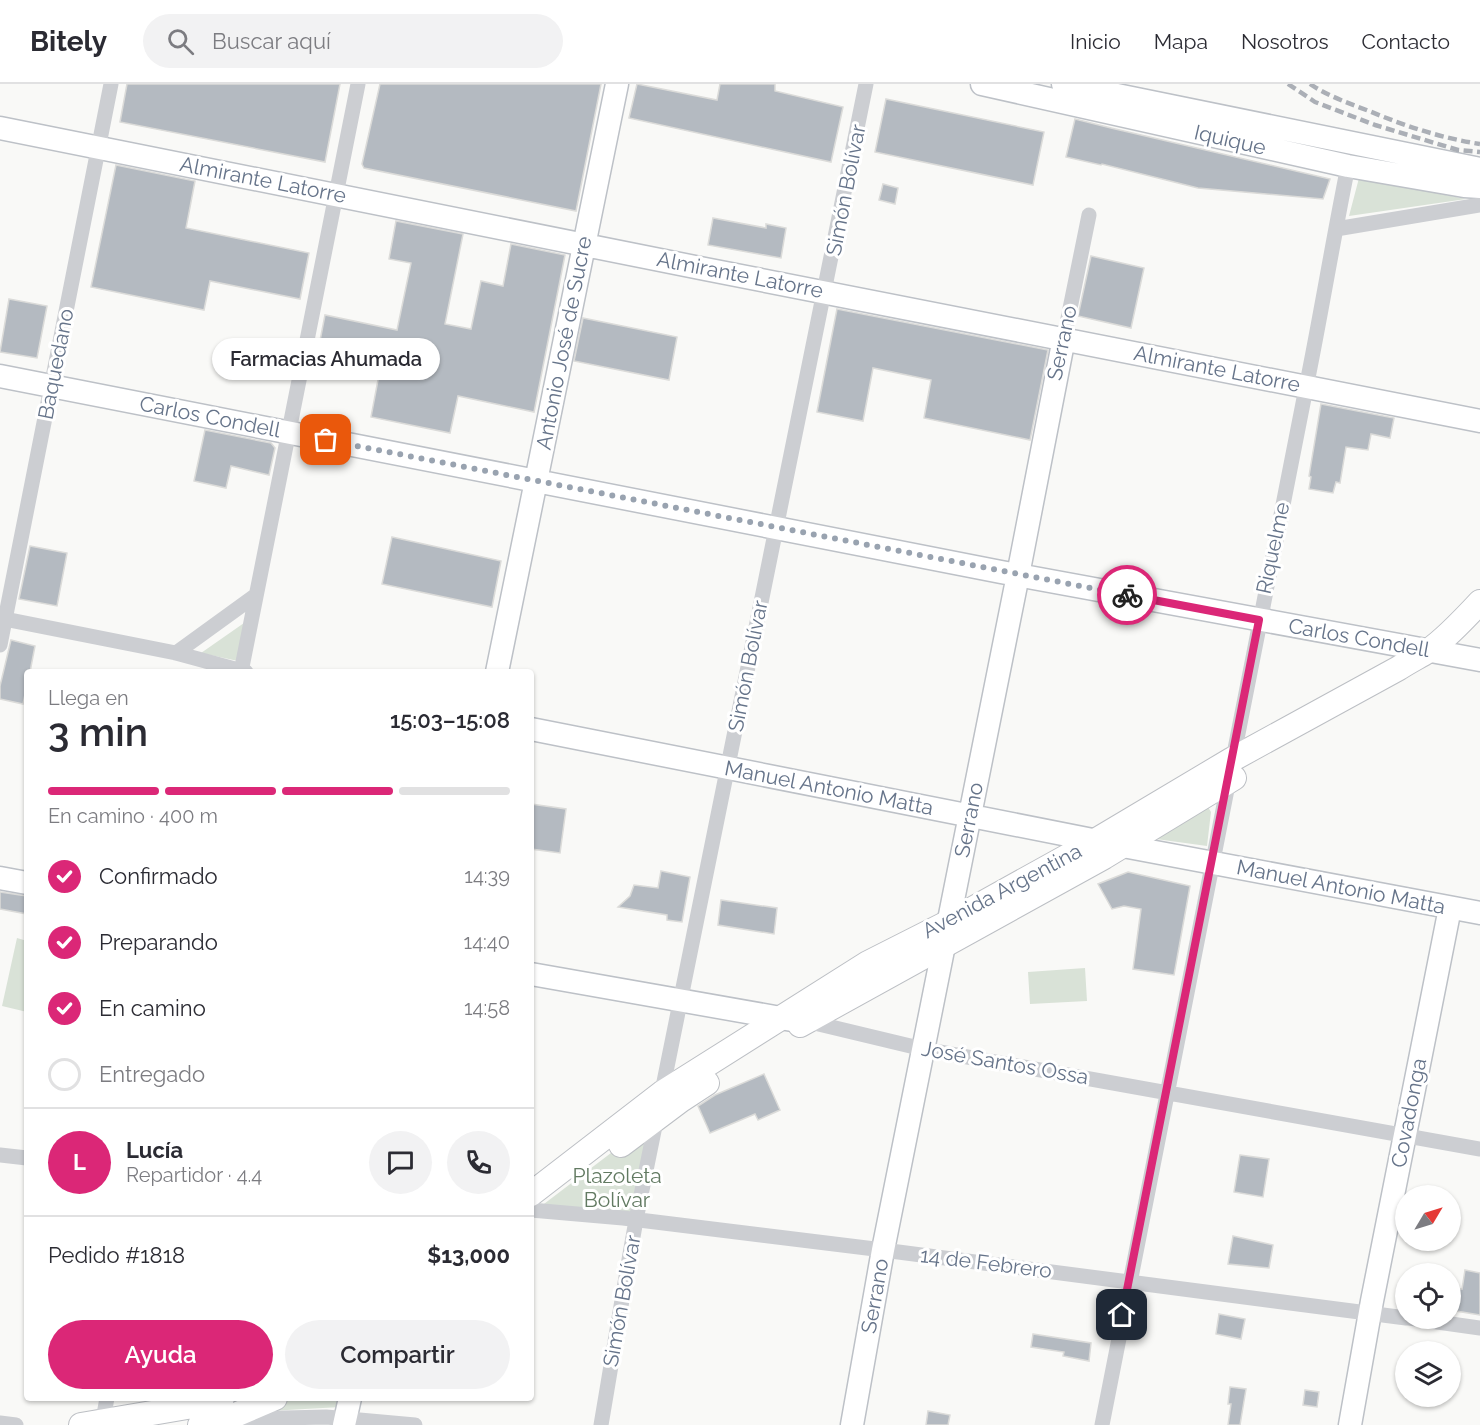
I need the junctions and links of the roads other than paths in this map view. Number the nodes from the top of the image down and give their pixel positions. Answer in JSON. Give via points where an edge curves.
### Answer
{"nodes":[{"id":1,"x":111,"y":84,"type":"edge"},
{"id":2,"x":358,"y":84,"type":"edge"},
{"id":3,"x":617,"y":84,"type":"edge"},
{"id":4,"x":866,"y":84,"type":"edge"},
{"id":5,"x":982,"y":84,"type":"edge"},
{"id":6,"x":1063,"y":84,"type":"edge"},
{"id":7,"x":0,"y":128,"type":"edge"},
{"id":8,"x":99,"y":148,"type":"junction"},
{"id":9,"x":1348,"y":166,"type":"junction"},
{"id":10,"x":1480,"y":169,"type":"edge"},
{"id":11,"x":1480,"y":187,"type":"edge"},
{"id":12,"x":336,"y":195,"type":"junction"},
{"id":13,"x":1480,"y":206,"type":"edge"},
{"id":14,"x":1089,"y":215,"type":"dead end"},
{"id":15,"x":1336,"y":229,"type":"junction"},
{"id":16,"x":584,"y":244,"type":"junction"},
{"id":17,"x":826,"y":292,"type":"junction"},
{"id":18,"x":1064,"y":338,"type":"junction"},
{"id":19,"x":0,"y":376,"type":"edge"},
{"id":20,"x":51,"y":386,"type":"junction"},
{"id":21,"x":1307,"y":387,"type":"junction"},
{"id":22,"x":1480,"y":421,"type":"edge"},
{"id":23,"x":289,"y":433,"type":"junction"},
{"id":24,"x":536,"y":481,"type":"junction"},
{"id":25,"x":776,"y":528,"type":"junction"},
{"id":26,"x":1018,"y":576,"type":"junction"},
{"id":27,"x":256,"y":595,"type":"junction"},
{"id":28,"x":1480,"y":602,"type":"edge"},
{"id":29,"x":3,"y":618,"type":"edge"},
{"id":30,"x":1259,"y":620,"type":"junction"},
{"id":31,"x":1480,"y":626,"type":"edge"},
{"id":32,"x":0,"y":645,"type":"edge"},
{"id":33,"x":176,"y":652,"type":"junction"},
{"id":34,"x":1437,"y":652,"type":"junction"},
{"id":35,"x":1480,"y":660,"type":"edge"},
{"id":36,"x":233,"y":669,"type":"edge"},
{"id":37,"x":244,"y":669,"type":"edge"},
{"id":38,"x":498,"y":669,"type":"edge"},
{"id":39,"x":534,"y":730,"type":"edge"},
{"id":40,"x":728,"y":768,"type":"junction"},
{"id":41,"x":1229,"y":771,"type":"junction"},
{"id":42,"x":970,"y":816,"type":"junction"},
{"id":43,"x":1095,"y":841,"type":"junction"},
{"id":44,"x":1123,"y":846,"type":"junction"},
{"id":45,"x":1212,"y":863,"type":"junction"},
{"id":46,"x":0,"y":878,"type":"edge"},
{"id":47,"x":24,"y":882,"type":"edge"},
{"id":48,"x":1450,"y":908,"type":"junction"},
{"id":49,"x":1480,"y":913,"type":"edge"},
{"id":50,"x":947,"y":933,"type":"junction"},
{"id":51,"x":534,"y":975,"type":"edge"},
{"id":52,"x":680,"y":1001,"type":"junction"},
{"id":53,"x":781,"y":1019,"type":"junction"},
{"id":54,"x":807,"y":1021,"type":"junction"},
{"id":55,"x":924,"y":1049,"type":"junction"},
{"id":56,"x":662,"y":1092,"type":"junction"},
{"id":57,"x":1164,"y":1092,"type":"junction"},
{"id":58,"x":657,"y":1118,"type":"junction"},
{"id":59,"x":1405,"y":1136,"type":"junction"},
{"id":60,"x":1480,"y":1149,"type":"edge"},
{"id":61,"x":0,"y":1155,"type":"edge"},
{"id":62,"x":24,"y":1158,"type":"edge"},
{"id":63,"x":534,"y":1205,"type":"edge"},
{"id":64,"x":534,"y":1206,"type":"edge"},
{"id":65,"x":534,"y":1207,"type":"edge"},
{"id":66,"x":636,"y":1220,"type":"junction"},
{"id":67,"x":883,"y":1250,"type":"junction"},
{"id":68,"x":1128,"y":1281,"type":"junction"},
{"id":69,"x":1371,"y":1313,"type":"junction"},
{"id":70,"x":1395,"y":1316,"type":"edge"},
{"id":71,"x":1461,"y":1325,"type":"edge"},
{"id":72,"x":1480,"y":1328,"type":"edge"},
{"id":73,"x":260,"y":1401,"type":"edge"},
{"id":74,"x":224,"y":1408,"type":"edge"},
{"id":75,"x":346,"y":1414,"type":"edge"},
{"id":76,"x":98,"y":1417,"type":"edge"},
{"id":77,"x":0,"y":1423,"type":"edge"},
{"id":78,"x":16,"y":1425,"type":"edge"},
{"id":79,"x":200,"y":1425,"type":"edge"},
{"id":80,"x":415,"y":1425,"type":"edge"},
{"id":81,"x":601,"y":1425,"type":"edge"},
{"id":82,"x":852,"y":1425,"type":"edge"},
{"id":83,"x":1101,"y":1425,"type":"edge"},
{"id":84,"x":1350,"y":1425,"type":"edge"}],
"edges":[{"from":1,"to":8,"type":"street","name":"Baquedano"},
{"from":2,"to":12,"type":"street"},
{"from":3,"to":16,"type":"street","name":"Antonio José de Sucre"},
{"from":4,"to":17,"type":"street","name":"Simón Bolívar"},
{"from":5,"to":9,"type":"street","name":"Iquique"},
{"from":6,"to":10,"type":"street","name":"Iquique"},
{"from":7,"to":8,"type":"street","name":"Almirante Latorre"},
{"from":8,"to":12,"type":"street","name":"Almirante Latorre"},
{"from":8,"to":20,"type":"street","name":"Baquedano"},
{"from":9,"to":11,"type":"street","name":"Iquique"},
{"from":9,"to":15,"type":"street","name":"Riquelme"},
{"from":12,"to":16,"type":"street","name":"Almirante Latorre"},
{"from":12,"to":23,"type":"street"},
{"from":13,"to":15,"type":"street"},
{"from":14,"to":18,"type":"street","name":"Serrano"},
{"from":15,"to":21,"type":"street","name":"Riquelme"},
{"from":16,"to":17,"type":"street","name":"Almirante Latorre"},
{"from":16,"to":24,"type":"street","name":"Antonio José de Sucre"},
{"from":17,"to":18,"type":"street","name":"Almirante Latorre"},
{"from":17,"to":25,"type":"street","name":"Simón Bolívar"},
{"from":18,"to":21,"type":"street","name":"Almirante Latorre"},
{"from":18,"to":26,"type":"street","name":"Serrano"},
{"from":19,"to":20,"type":"street","name":"Carlos Condell"},
{"from":20,"to":23,"type":"street","name":"Carlos Condell"},
{"from":20,"to":29,"type":"street","name":"Baquedano"},
{"from":21,"to":22,"type":"street","name":"Almirante Latorre"},
{"from":21,"to":30,"type":"street","name":"Riquelme"},
{"from":23,"to":24,"type":"street","name":"Carlos Condell"},
{"from":23,"to":27,"type":"street"},
{"from":24,"to":25,"type":"street","name":"Carlos Condell"},
{"from":24,"to":38,"type":"street","name":"Antonio José de Sucre"},
{"from":25,"to":26,"type":"street","name":"Carlos Condell"},
{"from":25,"to":40,"type":"street","name":"Simón Bolívar"},
{"from":26,"to":30,"type":"street","name":"Carlos Condell"},
{"from":26,"to":42,"type":"street","name":"Serrano"},
{"from":27,"to":33,"type":"street"},
{"from":27,"to":37,"type":"street"},
{"from":28,"to":34,"type":"main road","name":"Avenida Argentina"},
{"from":29,"to":32,"type":"street","name":"Baquedano"},
{"from":29,"to":33,"type":"street"},
{"from":30,"to":34,"type":"street","name":"Carlos Condell"},
{"from":30,"to":41,"type":"street","name":"Riquelme"},
{"from":31,"to":34,"type":"main road","name":"Avenida Argentina"},
{"from":33,"to":36,"type":"street"},
{"from":34,"to":35,"type":"street","name":"Carlos Condell"},
{"from":34,"to":41,"type":"main road","name":"Avenida Argentina"},
{"from":39,"to":40,"type":"street","name":"Manuel Antonio Matta"},
{"from":40,"to":42,"type":"street","name":"Manuel Antonio Matta"},
{"from":40,"to":52,"type":"street","name":"Simón Bolívar"},
{"from":41,"to":43,"type":"main road","name":"Avenida Argentina"},
{"from":41,"to":44,"type":"main road","name":"Avenida Argentina"},
{"from":41,"to":45,"type":"street","name":"Riquelme"},
{"from":42,"to":43,"type":"street","name":"Manuel Antonio Matta"},
{"from":42,"to":50,"type":"street","name":"Serrano"},
{"from":43,"to":44,"type":"street","name":"Manuel Antonio Matta"},
{"from":43,"to":50,"type":"main road","name":"Avenida Argentina"},
{"from":44,"to":45,"type":"street","name":"Manuel Antonio Matta"},
{"from":44,"to":50,"type":"main road","name":"Avenida Argentina"},
{"from":45,"to":48,"type":"street","name":"Manuel Antonio Matta"},
{"from":45,"to":57,"type":"street","name":"Riquelme"},
{"from":46,"to":47,"type":"street"},
{"from":48,"to":49,"type":"street","name":"Manuel Antonio Matta"},
{"from":48,"to":59,"type":"street","name":"Covadonga"},
{"from":50,"to":53,"type":"main road","name":"Avenida Argentina","via":[[868,963]]},
{"from":50,"to":54,"type":"main road","name":"Avenida Argentina"},
{"from":50,"to":55,"type":"street","name":"Serrano"},
{"from":51,"to":52,"type":"street","name":"José Santos Ossa"},
{"from":52,"to":53,"type":"street","name":"José Santos Ossa"},
{"from":52,"to":56,"type":"street","name":"Simón Bolívar"},
{"from":53,"to":54,"type":"street","name":"José Santos Ossa"},
{"from":53,"to":56,"type":"main road","name":"Avenida Argentina"},
{"from":54,"to":55,"type":"street","name":"José Santos Ossa"},
{"from":54,"to":58,"type":"main road","name":"Avenida Argentina"},
{"from":55,"to":57,"type":"street","name":"José Santos Ossa"},
{"from":55,"to":67,"type":"street","name":"Serrano"},
{"from":56,"to":58,"type":"street","name":"Simón Bolívar"},
{"from":56,"to":63,"type":"main road","name":"Avenida Argentina"},
{"from":57,"to":59,"type":"street","name":"José Santos Ossa"},
{"from":57,"to":68,"type":"street","name":"Riquelme"},
{"from":58,"to":64,"type":"main road","name":"Avenida Argentina"},
{"from":58,"to":66,"type":"street","name":"Simón Bolívar"},
{"from":59,"to":60,"type":"street","name":"José Santos Ossa"},
{"from":59,"to":69,"type":"street","name":"Covadonga"},
{"from":61,"to":62,"type":"street"},
{"from":65,"to":66,"type":"street","name":"14 de Febrero"},
{"from":66,"to":67,"type":"street","name":"14 de Febrero"},
{"from":66,"to":81,"type":"street","name":"Simón Bolívar"},
{"from":67,"to":68,"type":"street","name":"14 de Febrero"},
{"from":67,"to":82,"type":"street","name":"Serrano"},
{"from":68,"to":69,"type":"street","name":"14 de Febrero"},
{"from":68,"to":83,"type":"street","name":"Riquelme"},
{"from":69,"to":70,"type":"street","name":"14 de Febrero"},
{"from":69,"to":84,"type":"street","name":"Covadonga"},
{"from":71,"to":72,"type":"street","name":"14 de Febrero"},
{"from":73,"to":74,"type":"main road"},
{"from":74,"to":75,"type":"street"},
{"from":74,"to":76,"type":"main road","via":[[193,1406]]},
{"from":74,"to":79,"type":"main road"},
{"from":75,"to":80,"type":"street"},
{"from":77,"to":78,"type":"street"}]}
